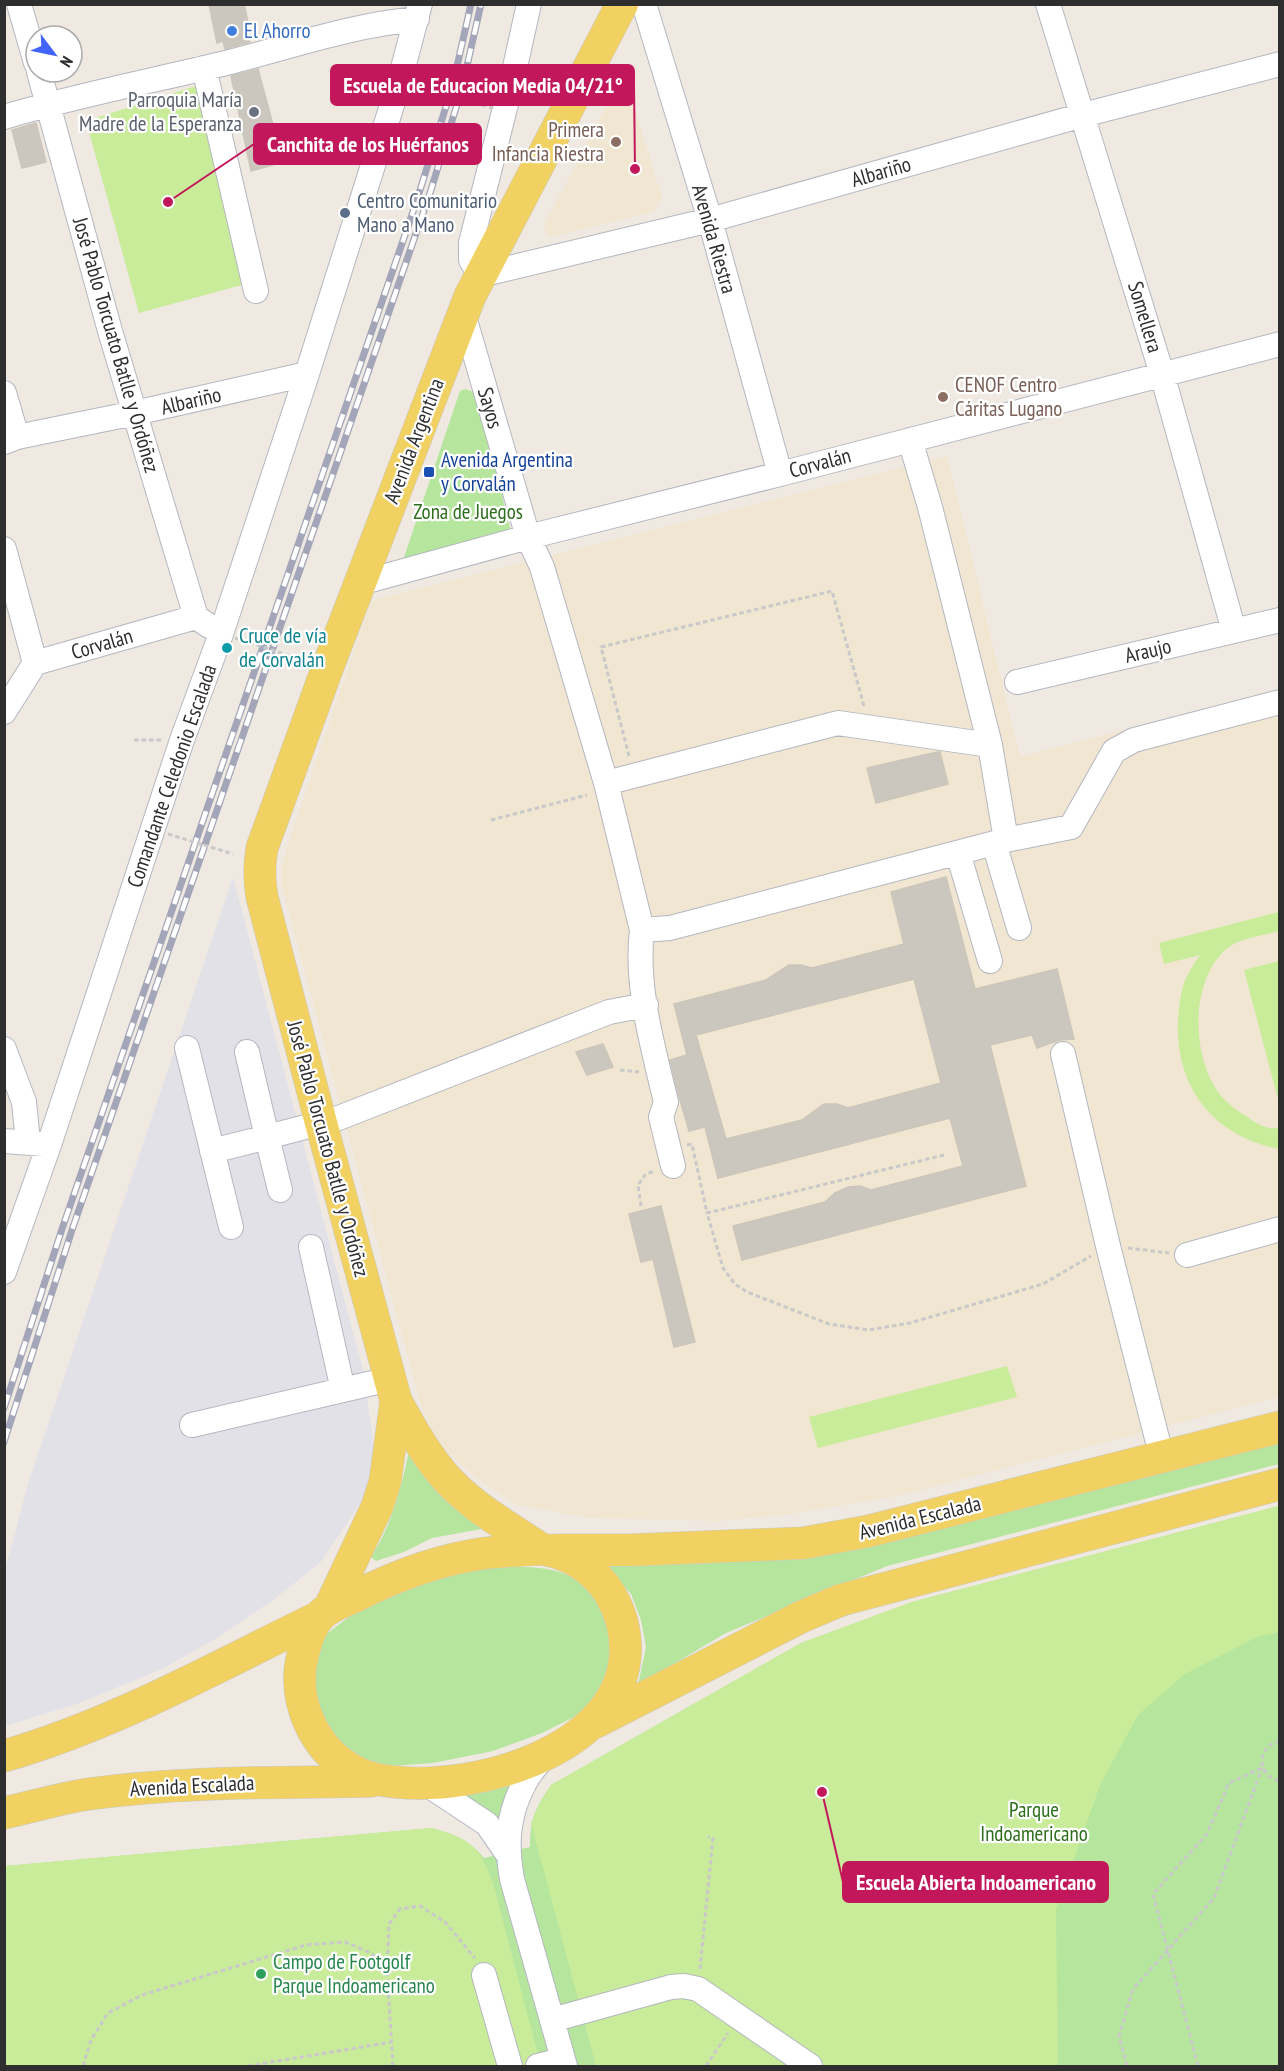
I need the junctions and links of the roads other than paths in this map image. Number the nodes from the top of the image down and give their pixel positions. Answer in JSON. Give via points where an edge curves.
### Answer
{"nodes":[{"id":1,"x":19,"y":4,"type":"edge"},
{"id":2,"x":529,"y":4,"type":"edge"},
{"id":3,"x":622,"y":4,"type":"edge"},
{"id":4,"x":644,"y":4,"type":"edge"},
{"id":5,"x":1048,"y":4,"type":"edge"},
{"id":6,"x":418,"y":12,"type":"edge"},
{"id":7,"x":380,"y":13,"type":"edge"},
{"id":8,"x":25,"y":24,"type":"edge"},
{"id":9,"x":1280,"y":64,"type":"edge"},
{"id":10,"x":204,"y":68,"type":"junction"},
{"id":11,"x":42,"y":84,"type":"edge"},
{"id":12,"x":48,"y":104,"type":"junction"},
{"id":13,"x":1083,"y":116,"type":"junction"},
{"id":14,"x":4,"y":117,"type":"edge"},
{"id":15,"x":710,"y":220,"type":"junction"},
{"id":16,"x":480,"y":275,"type":"junction"},
{"id":17,"x":256,"y":291,"type":"dead end"},
{"id":18,"x":463,"y":314,"type":"junction"},
{"id":19,"x":1280,"y":344,"type":"edge"},
{"id":20,"x":307,"y":374,"type":"junction"},
{"id":21,"x":1162,"y":374,"type":"junction"},
{"id":22,"x":4,"y":393,"type":"edge"},
{"id":23,"x":135,"y":413,"type":"junction"},
{"id":24,"x":11,"y":440,"type":"edge"},
{"id":25,"x":910,"y":440,"type":"junction"},
{"id":26,"x":780,"y":474,"type":"junction"},
{"id":27,"x":528,"y":537,"type":"junction"},
{"id":28,"x":4,"y":549,"type":"edge"},
{"id":29,"x":360,"y":583,"type":"junction"},
{"id":30,"x":196,"y":617,"type":"junction"},
{"id":31,"x":1280,"y":620,"type":"edge"},
{"id":32,"x":1234,"y":631,"type":"junction"},
{"id":33,"x":228,"y":636,"type":"junction"},
{"id":34,"x":35,"y":663,"type":"junction"},
{"id":35,"x":1017,"y":682,"type":"dead end"},
{"id":36,"x":1280,"y":702,"type":"edge"},
{"id":37,"x":4,"y":712,"type":"edge"},
{"id":38,"x":990,"y":746,"type":"junction"},
{"id":39,"x":606,"y":783,"type":"junction"},
{"id":40,"x":1000,"y":842,"type":"junction"},
{"id":41,"x":958,"y":853,"type":"junction"},
{"id":42,"x":262,"y":897,"type":"joint"},
{"id":43,"x":1019,"y":928,"type":"dead end"},
{"id":44,"x":642,"y":930,"type":"junction"},
{"id":45,"x":990,"y":961,"type":"dead end"},
{"id":46,"x":646,"y":1005,"type":"junction"},
{"id":47,"x":187,"y":1048,"type":"dead end"},
{"id":48,"x":4,"y":1049,"type":"edge"},
{"id":49,"x":247,"y":1052,"type":"dead end"},
{"id":50,"x":1063,"y":1054,"type":"dead end"},
{"id":51,"x":315,"y":1125,"type":"junction"},
{"id":52,"x":267,"y":1137,"type":"junction"},
{"id":53,"x":27,"y":1142,"type":"edge"},
{"id":54,"x":212,"y":1151,"type":"junction"},
{"id":55,"x":673,"y":1166,"type":"road end"},
{"id":56,"x":280,"y":1190,"type":"dead end"},
{"id":57,"x":231,"y":1227,"type":"dead end"},
{"id":58,"x":1269,"y":1239,"type":"edge"},
{"id":59,"x":311,"y":1247,"type":"dead end"},
{"id":60,"x":1187,"y":1255,"type":"road end"},
{"id":61,"x":4,"y":1272,"type":"edge"},
{"id":62,"x":343,"y":1390,"type":"junction"},
{"id":63,"x":393,"y":1390,"type":"junction"},
{"id":64,"x":192,"y":1425,"type":"dead end"},
{"id":65,"x":1280,"y":1426,"type":"edge"},
{"id":66,"x":1162,"y":1458,"type":"junction"},
{"id":67,"x":1280,"y":1484,"type":"edge"},
{"id":68,"x":546,"y":1549,"type":"junction"},
{"id":69,"x":324,"y":1613,"type":"junction"},
{"id":70,"x":590,"y":1725,"type":"junction"},
{"id":71,"x":547,"y":1754,"type":"junction"},
{"id":72,"x":4,"y":1756,"type":"edge"},
{"id":73,"x":382,"y":1780,"type":"junction"},
{"id":74,"x":424,"y":1783,"type":"junction"},
{"id":75,"x":4,"y":1813,"type":"edge"},
{"id":76,"x":507,"y":1853,"type":"junction"},
{"id":77,"x":484,"y":1975,"type":"road end"},
{"id":78,"x":552,"y":2020,"type":"junction"},
{"id":79,"x":564,"y":2063,"type":"edge"},
{"id":80,"x":510,"y":2067,"type":"edge"},
{"id":81,"x":538,"y":2067,"type":"edge"},
{"id":82,"x":810,"y":2067,"type":"edge"}],
"edges":[{"from":1,"to":8,"type":"street"},
{"from":2,"to":16,"type":"street","via":[[471,243],[471,260]]},
{"from":3,"to":16,"type":"main road","name":"Avenida Argentina"},
{"from":4,"to":15,"type":"street","name":"Avenida Riestra"},
{"from":5,"to":13,"type":"street","name":"Somellera"},
{"from":6,"to":7,"type":"street"},
{"from":6,"to":20,"type":"street","name":"Comandante Celedonio Escalada"},
{"from":7,"to":10,"type":"street"},
{"from":9,"to":13,"type":"street","name":"Albariño"},
{"from":10,"to":12,"type":"street"},
{"from":10,"to":17,"type":"street"},
{"from":11,"to":12,"type":"street","name":"José Pablo Torcuato Batlle y Ordóñez"},
{"from":12,"to":14,"type":"street"},
{"from":12,"to":23,"type":"street","name":"José Pablo Torcuato Batlle y Ordóñez"},
{"from":13,"to":15,"type":"street","name":"Albariño"},
{"from":13,"to":21,"type":"street","name":"Somellera"},
{"from":15,"to":16,"type":"street","name":"Albariño"},
{"from":15,"to":26,"type":"street","name":"Avenida Riestra"},
{"from":16,"to":18,"type":"main road","name":"Avenida Argentina"},
{"from":18,"to":27,"type":"street","name":"Sayos"},
{"from":18,"to":29,"type":"main road","name":"Avenida Argentina"},
{"from":19,"to":21,"type":"street","name":"Corvalán"},
{"from":20,"to":23,"type":"street","name":"Albariño"},
{"from":20,"to":33,"type":"street","name":"Comandante Celedonio Escalada"},
{"from":21,"to":25,"type":"street","name":"Corvalán"},
{"from":21,"to":32,"type":"street","name":"Somellera"},
{"from":22,"to":24,"type":"street"},
{"from":23,"to":24,"type":"street","name":"Albariño"},
{"from":23,"to":30,"type":"street","name":"José Pablo Torcuato Batlle y Ordóñez"},
{"from":25,"to":26,"type":"street","name":"Corvalán"},
{"from":25,"to":38,"type":"street"},
{"from":26,"to":27,"type":"street","name":"Corvalán"},
{"from":27,"to":29,"type":"street","name":"Corvalán"},
{"from":27,"to":39,"type":"street","name":"Sayos","via":[[542,567]]},
{"from":28,"to":34,"type":"street"},
{"from":29,"to":42,"type":"main road","name":"Avenida Argentina","via":[[262,848]]},
{"from":30,"to":33,"type":"street"},
{"from":30,"to":34,"type":"street","name":"Corvalán"},
{"from":31,"to":32,"type":"street","name":"Araujo"},
{"from":32,"to":35,"type":"street","name":"Araujo"},
{"from":33,"to":53,"type":"street","name":"Comandante Celedonio Escalada","via":[[182,740]]},
{"from":34,"to":37,"type":"street"},
{"from":36,"to":40,"type":"street","via":[[1134,740],[1114,750],[1071,826]]},
{"from":38,"to":39,"type":"street","via":[[838,723]]},
{"from":38,"to":40,"type":"street"},
{"from":39,"to":44,"type":"street","name":"Sayos"},
{"from":40,"to":41,"type":"street"},
{"from":40,"to":43,"type":"street"},
{"from":41,"to":44,"type":"street","via":[[670,928]]},
{"from":41,"to":45,"type":"street"},
{"from":42,"to":51,"type":"main road","name":"José Pablo Torcuato Batlle y Ordóñez","via":[[304,1058]]},
{"from":44,"to":46,"type":"street","name":"Sayos","via":[[639,952]]},
{"from":46,"to":51,"type":"street","via":[[609,1012]]},
{"from":46,"to":55,"type":"street","name":"Sayos","via":[[666,1102],[661,1117]]},
{"from":47,"to":54,"type":"street"},
{"from":48,"to":53,"type":"street","via":[[24,1102]]},
{"from":49,"to":52,"type":"street"},
{"from":50,"to":66,"type":"street"},
{"from":51,"to":52,"type":"street"},
{"from":51,"to":63,"type":"main road","name":"José Pablo Torcuato Batlle y Ordóñez"},
{"from":52,"to":54,"type":"street"},
{"from":52,"to":56,"type":"street"},
{"from":53,"to":61,"type":"street","name":"Comandante Celedonio Escalada"},
{"from":54,"to":57,"type":"street"},
{"from":58,"to":60,"type":"street"},
{"from":59,"to":62,"type":"street"},
{"from":62,"to":63,"type":"street"},
{"from":62,"to":64,"type":"street"},
{"from":63,"to":68,"type":"main road","name":"José Pablo Torcuato Batlle y Ordóñez","via":[[418,1442],[442,1474],[484,1511]]},
{"from":63,"to":69,"type":"main road","name":"José Pablo Torcuato Batlle y Ordóñez","via":[[385,1482],[377,1507]]},
{"from":65,"to":66,"type":"main road","name":"Avenida Escalada"},
{"from":66,"to":68,"type":"main road","name":"Avenida Escalada","via":[[870,1532],[804,1543]]},
{"from":67,"to":70,"type":"main road","via":[[841,1600]]},
{"from":68,"to":69,"type":"main road","name":"Avenida Escalada","via":[[485,1553],[431,1565],[379,1584]]},
{"from":68,"to":70,"type":"main road","name":"José Pablo Torcuato Batlle y Ordóñez","via":[[581,1563],[604,1584],[620,1611],[626,1642],[623,1673],[611,1702]]},
{"from":69,"to":72,"type":"main road","via":[[105,1721]]},
{"from":69,"to":73,"type":"main road","name":"José Pablo Torcuato Batlle y Ordóñez","via":[[306,1639],[300,1665],[300,1691],[306,1716],[318,1739],[336,1758],[357,1773]]},
{"from":70,"to":71,"type":"main road"},
{"from":71,"to":74,"type":"main road","via":[[507,1770]]},
{"from":71,"to":76,"type":"street","via":[[524,1783],[511,1817]]},
{"from":73,"to":74,"type":"main road"},
{"from":73,"to":75,"type":"main road","name":"Avenida Escalada","via":[[139,1788],[86,1794]]},
{"from":74,"to":76,"type":"street","via":[[487,1824]]},
{"from":76,"to":78,"type":"street"},
{"from":77,"to":80,"type":"street"},
{"from":78,"to":79,"type":"street"},
{"from":78,"to":82,"type":"street","via":[[684,1986],[698,1989]]},
{"from":79,"to":81,"type":"street"}]}
